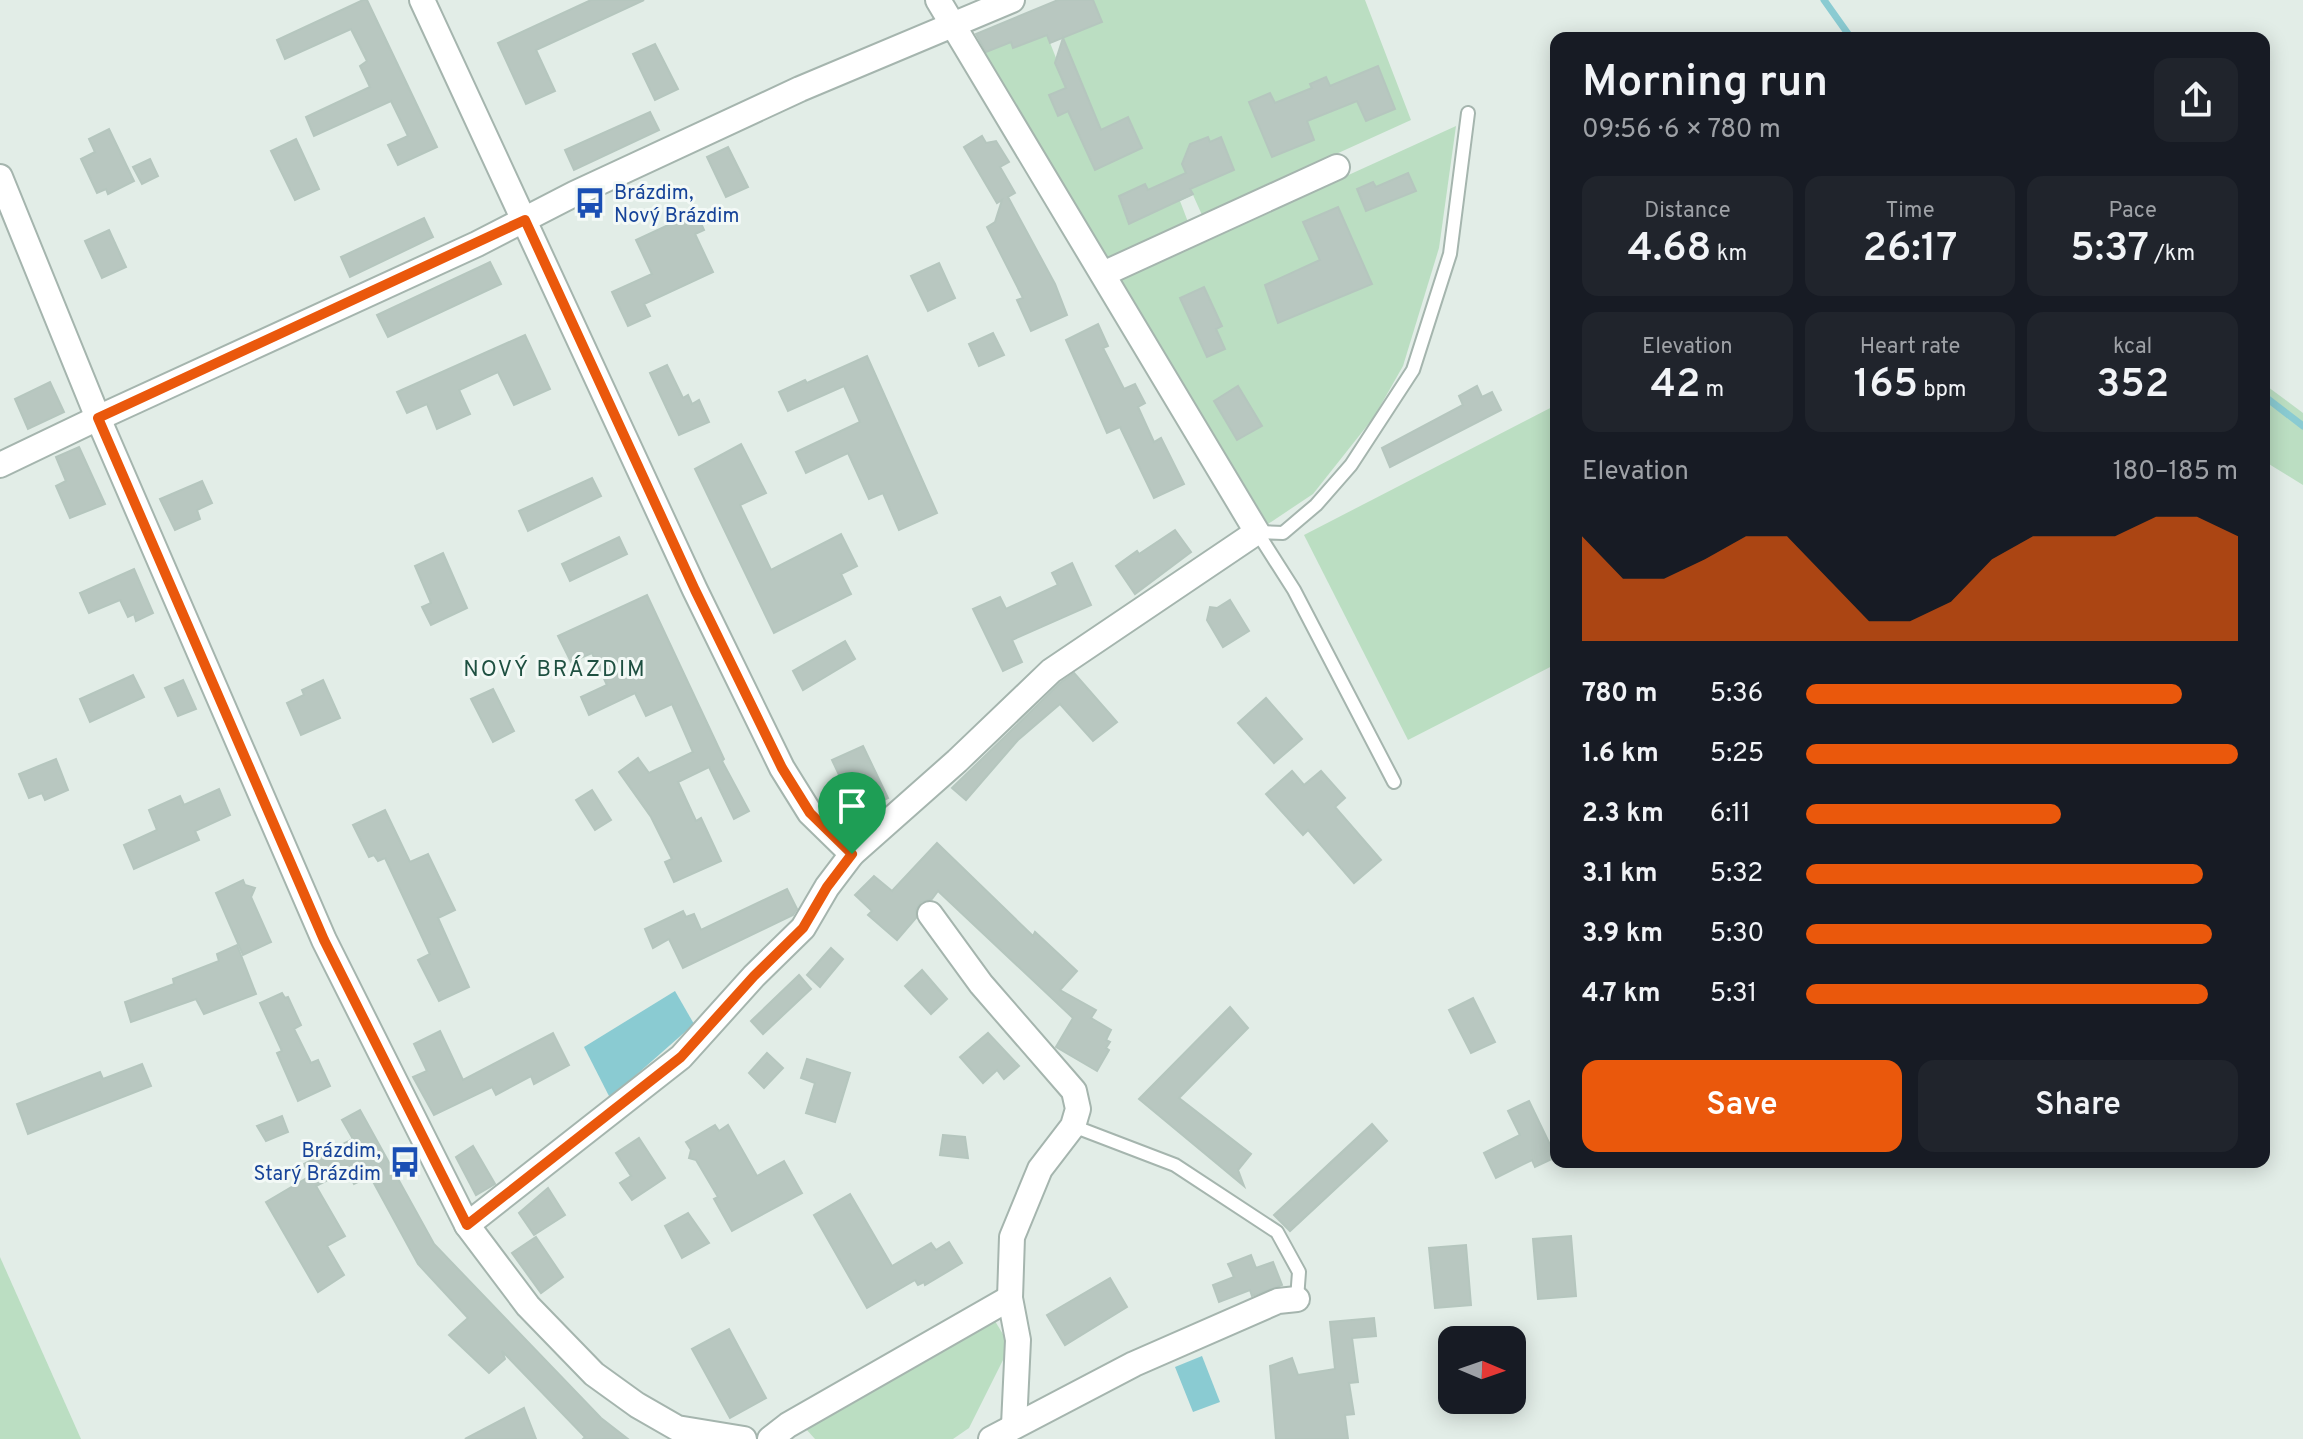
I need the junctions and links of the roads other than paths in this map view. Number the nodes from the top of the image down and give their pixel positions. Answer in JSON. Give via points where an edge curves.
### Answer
{"nodes":[{"id":1,"x":422,"y":0,"type":"edge"},
{"id":2,"x":938,"y":0,"type":"edge"},
{"id":3,"x":1012,"y":0,"type":"edge"},
{"id":4,"x":952,"y":24,"type":"junction"},
{"id":5,"x":1468,"y":113,"type":"dead end"},
{"id":6,"x":1337,"y":167,"type":"dead end"},
{"id":7,"x":0,"y":177,"type":"edge"},
{"id":8,"x":525,"y":220,"type":"junction"},
{"id":9,"x":1103,"y":274,"type":"junction"},
{"id":10,"x":98,"y":418,"type":"junction"},
{"id":11,"x":0,"y":465,"type":"edge"},
{"id":12,"x":1257,"y":532,"type":"junction"},
{"id":13,"x":1394,"y":782,"type":"dead end"},
{"id":14,"x":852,"y":854,"type":"junction"},
{"id":15,"x":930,"y":914,"type":"dead end"},
{"id":16,"x":1073,"y":1126,"type":"junction"},
{"id":17,"x":467,"y":1225,"type":"junction"},
{"id":18,"x":1010,"y":1298,"type":"junction"},
{"id":19,"x":1297,"y":1299,"type":"joint"},
{"id":20,"x":1014,"y":1425,"type":"junction"},
{"id":21,"x":744,"y":1439,"type":"edge"},
{"id":22,"x":770,"y":1439,"type":"edge"},
{"id":23,"x":991,"y":1439,"type":"edge"}],
"edges":[{"from":1,"to":8,"type":"street"},
{"from":2,"to":4,"type":"street"},
{"from":3,"to":4,"type":"street"},
{"from":4,"to":8,"type":"street","via":[[800,89]]},
{"from":4,"to":9,"type":"street"},
{"from":5,"to":12,"type":"lane","via":[[1450,254],[1413,370],[1351,465],[1316,505],[1283,533]]},
{"from":6,"to":9,"type":"street"},
{"from":7,"to":10,"type":"street"},
{"from":8,"to":10,"type":"street"},
{"from":8,"to":14,"type":"street","via":[[782,768],[810,813]]},
{"from":9,"to":12,"type":"street"},
{"from":10,"to":11,"type":"street"},
{"from":10,"to":17,"type":"street","via":[[324,940]]},
{"from":12,"to":13,"type":"lane","via":[[1294,590]]},
{"from":12,"to":14,"type":"street","via":[[1051,671]]},
{"from":14,"to":17,"type":"street","via":[[803,928],[681,1057]]},
{"from":15,"to":16,"type":"street","via":[[981,984],[1074,1091],[1078,1109]]},
{"from":16,"to":18,"type":"street","via":[[1040,1169],[1018,1218],[1012,1237]]},
{"from":16,"to":19,"type":"lane","via":[[1175,1165],[1277,1232],[1299,1272]]},
{"from":17,"to":21,"type":"street","via":[[528,1306],[594,1374],[677,1428]]},
{"from":18,"to":20,"type":"street","via":[[1018,1340]]},
{"from":18,"to":22,"type":"street"},
{"from":19,"to":20,"type":"street","via":[[1278,1301],[1134,1364]]},
{"from":20,"to":23,"type":"street"}]}
